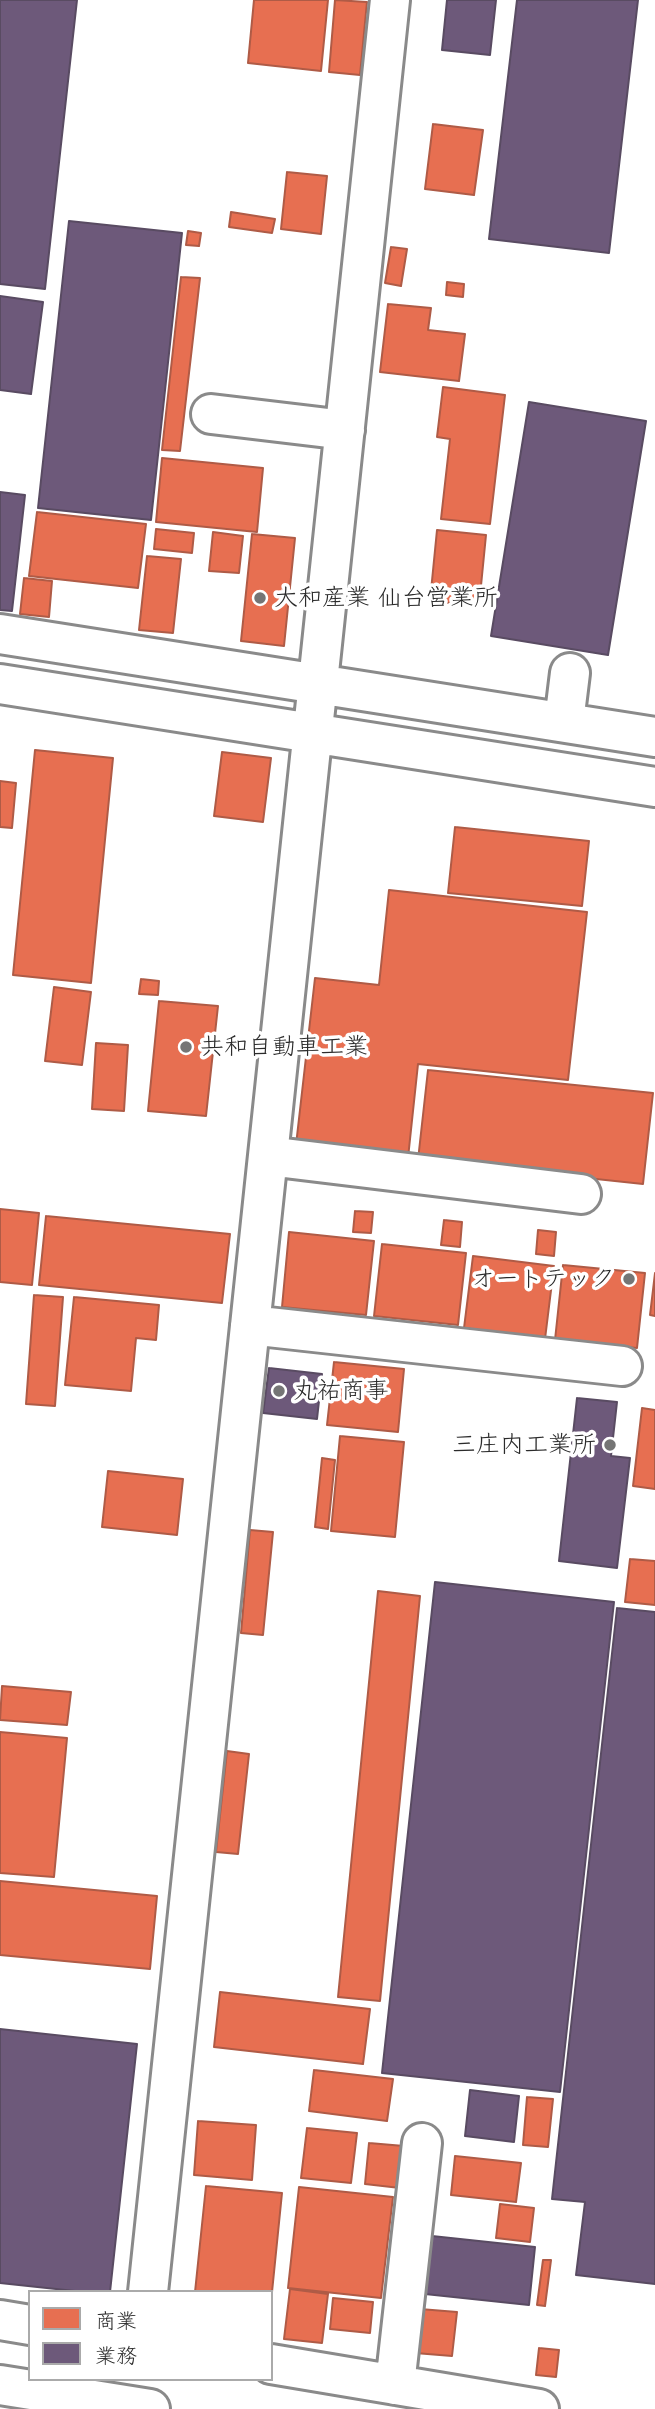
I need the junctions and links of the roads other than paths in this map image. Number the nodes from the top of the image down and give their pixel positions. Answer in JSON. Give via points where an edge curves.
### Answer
{"nodes":[{"id":1,"x":390,"y":0,"type":"edge"},
{"id":2,"x":211,"y":414,"type":"dead end"},
{"id":3,"x":345,"y":430,"type":"junction"},
{"id":4,"x":0,"y":634,"type":"edge"},
{"id":5,"x":570,"y":673,"type":"dead end"},
{"id":6,"x":318,"y":683,"type":"junction"},
{"id":7,"x":0,"y":684,"type":"edge"},
{"id":8,"x":564,"y":722,"type":"junction"},
{"id":9,"x":313,"y":734,"type":"junction"},
{"id":10,"x":655,"y":737,"type":"edge"},
{"id":11,"x":655,"y":787,"type":"edge"},
{"id":12,"x":268,"y":1156,"type":"junction"},
{"id":13,"x":581,"y":1194,"type":"dead end"},
{"id":14,"x":250,"y":1325,"type":"junction"},
{"id":15,"x":622,"y":1366,"type":"dead end"},
{"id":16,"x":422,"y":2143,"type":"dead end"},
{"id":17,"x":148,"y":2290,"type":"edge"},
{"id":18,"x":0,"y":2320,"type":"edge"},
{"id":19,"x":28,"y":2325,"type":"edge"},
{"id":20,"x":273,"y":2364,"type":"edge"},
{"id":21,"x":0,"y":2385,"type":"edge"},
{"id":22,"x":395,"y":2385,"type":"junction"},
{"id":23,"x":138,"y":2401,"type":"edge"},
{"id":24,"x":539,"y":2409,"type":"edge"}],
"edges":[{"from":1,"to":3,"type":"street"},
{"from":2,"to":3,"type":"street"},
{"from":3,"to":6,"type":"street"},
{"from":4,"to":6,"type":"street"},
{"from":5,"to":8,"type":"street"},
{"from":6,"to":8,"type":"street"},
{"from":6,"to":9,"type":"street"},
{"from":7,"to":9,"type":"street"},
{"from":8,"to":10,"type":"street"},
{"from":9,"to":11,"type":"street"},
{"from":9,"to":12,"type":"street"},
{"from":12,"to":13,"type":"street"},
{"from":12,"to":14,"type":"street"},
{"from":14,"to":15,"type":"street"},
{"from":14,"to":17,"type":"street"},
{"from":16,"to":22,"type":"street"},
{"from":18,"to":19,"type":"street"},
{"from":20,"to":22,"type":"street"},
{"from":21,"to":23,"type":"street"},
{"from":22,"to":24,"type":"street"}]}
